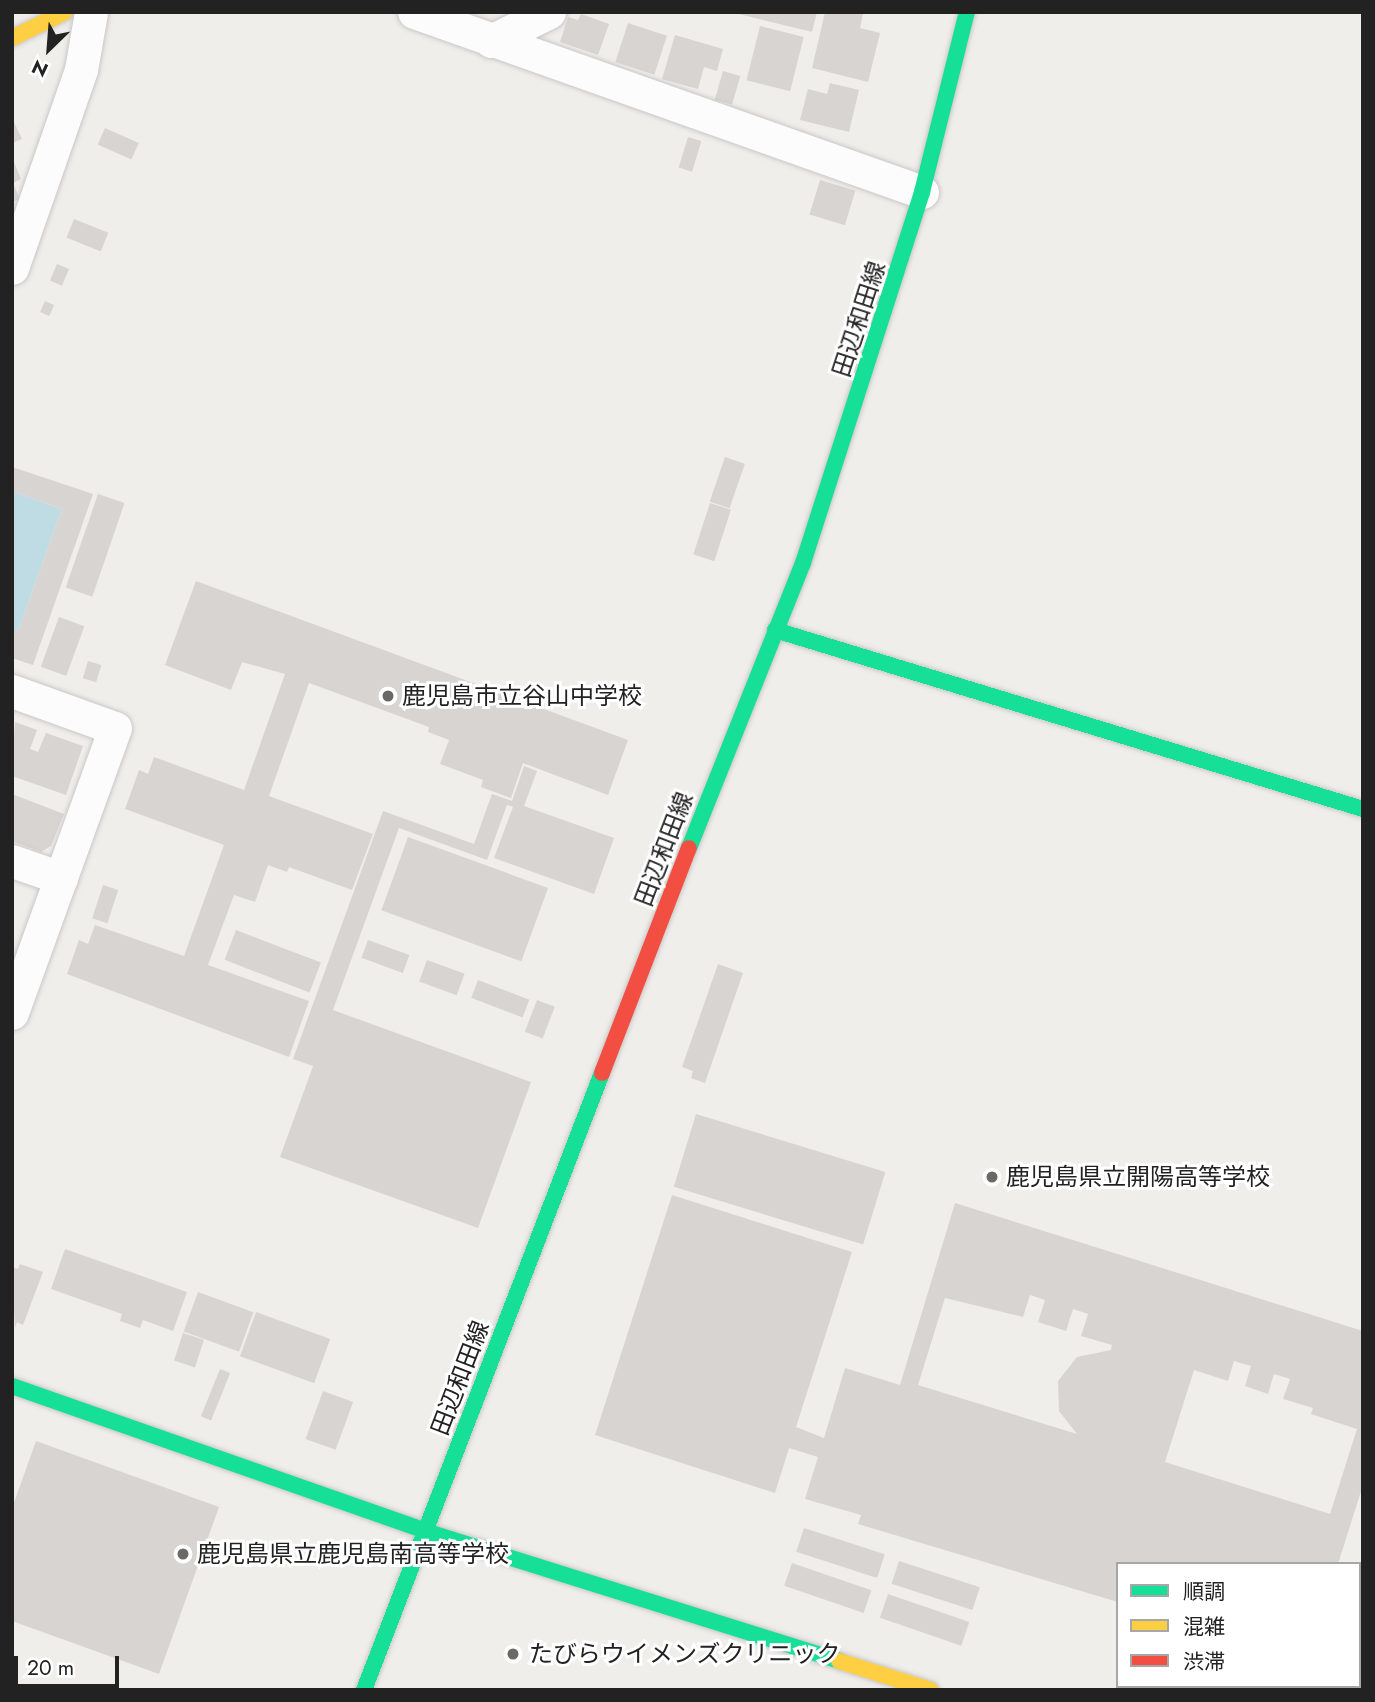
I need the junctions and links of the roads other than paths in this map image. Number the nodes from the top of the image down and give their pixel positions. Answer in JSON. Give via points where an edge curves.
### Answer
{"nodes":[{"id":1,"x":65,"y":12,"type":"edge"},
{"id":2,"x":91,"y":12,"type":"edge"},
{"id":3,"x":414,"y":12,"type":"edge"},
{"id":4,"x":550,"y":12,"type":"edge"},
{"id":5,"x":967,"y":12,"type":"edge"},
{"id":6,"x":12,"y":38,"type":"edge"},
{"id":7,"x":491,"y":41,"type":"junction"},
{"id":8,"x":922,"y":192,"type":"junction"},
{"id":9,"x":12,"y":268,"type":"edge"},
{"id":10,"x":775,"y":630,"type":"junction"},
{"id":11,"x":12,"y":691,"type":"edge"},
{"id":12,"x":1363,"y":809,"type":"edge"},
{"id":13,"x":12,"y":861,"type":"edge"},
{"id":14,"x":61,"y":878,"type":"junction"},
{"id":15,"x":12,"y":1013,"type":"edge"},
{"id":16,"x":12,"y":1386,"type":"edge"},
{"id":17,"x":425,"y":1531,"type":"junction"},
{"id":18,"x":364,"y":1690,"type":"edge"},
{"id":19,"x":931,"y":1690,"type":"edge"}],
"edges":[{"from":1,"to":6,"type":"street"},
{"from":2,"to":9,"type":"street","via":[[81,70]]},
{"from":3,"to":7,"type":"street"},
{"from":4,"to":7,"type":"street"},
{"from":5,"to":8,"type":"street","name":"田辺和田線"},
{"from":7,"to":8,"type":"street"},
{"from":8,"to":10,"type":"street","name":"田辺和田線","via":[[803,563]]},
{"from":10,"to":12,"type":"street"},
{"from":10,"to":17,"type":"street","name":"田辺和田線"},
{"from":11,"to":14,"type":"street","via":[[115,728]]},
{"from":13,"to":14,"type":"street"},
{"from":14,"to":15,"type":"street"},
{"from":16,"to":17,"type":"street"},
{"from":17,"to":18,"type":"street","name":"田辺和田線"},
{"from":17,"to":19,"type":"street"}]}
